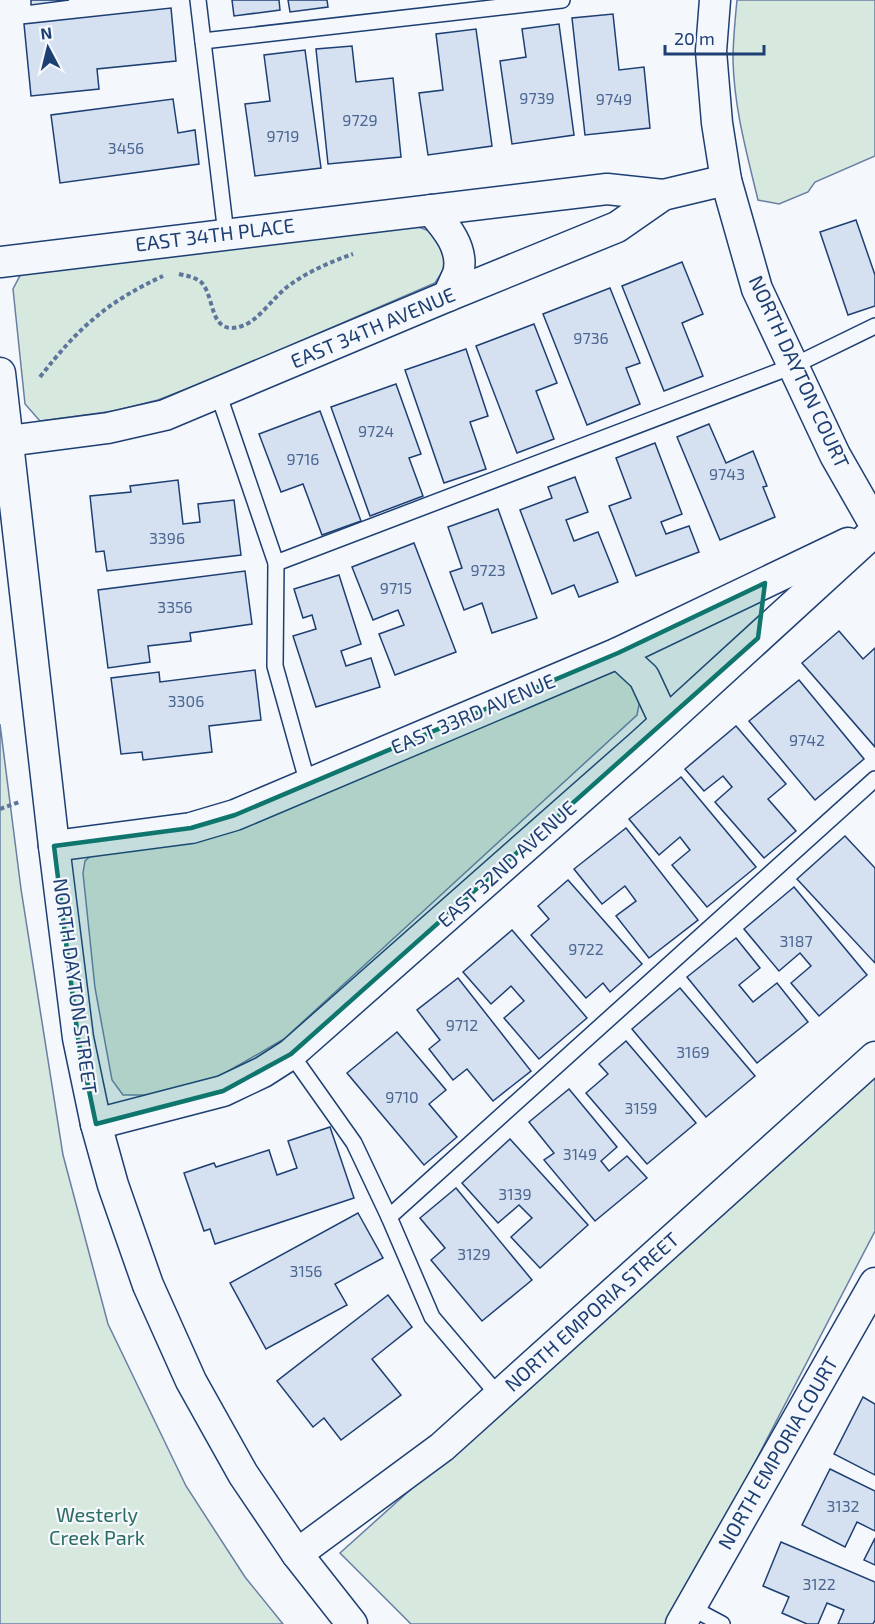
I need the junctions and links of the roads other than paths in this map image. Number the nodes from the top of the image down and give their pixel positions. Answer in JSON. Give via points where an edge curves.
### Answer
{"nodes":[{"id":1,"x":198,"y":0,"type":"edge"},
{"id":2,"x":562,"y":0,"type":"edge"},
{"id":3,"x":710,"y":0,"type":"edge"},
{"id":4,"x":715,"y":0,"type":"edge"},
{"id":5,"x":203,"y":42,"type":"junction"},
{"id":6,"x":726,"y":180,"type":"junction"},
{"id":7,"x":663,"y":195,"type":"junction"},
{"id":8,"x":431,"y":210,"type":"junction"},
{"id":9,"x":226,"y":234,"type":"junction"},
{"id":10,"x":0,"y":262,"type":"edge"},
{"id":11,"x":448,"y":296,"type":"junction"},
{"id":12,"x":875,"y":326,"type":"edge"},
{"id":13,"x":793,"y":366,"type":"junction"},
{"id":14,"x":0,"y":373,"type":"edge"},
{"id":15,"x":218,"y":393,"type":"junction"},
{"id":16,"x":8,"y":441,"type":"junction"},
{"id":17,"x":875,"y":525,"type":"edge"},
{"id":18,"x":875,"y":530,"type":"edge"},
{"id":19,"x":276,"y":563,"type":"junction"},
{"id":20,"x":765,"y":582,"type":"junction"},
{"id":21,"x":758,"y":638,"type":"junction"},
{"id":22,"x":618,"y":653,"type":"junction"},
{"id":23,"x":665,"y":722,"type":"junction"},
{"id":24,"x":875,"y":778,"type":"edge"},
{"id":25,"x":308,"y":784,"type":"junction"},
{"id":26,"x":54,"y":846,"type":"junction"},
{"id":27,"x":291,"y":1054,"type":"junction"},
{"id":28,"x":875,"y":1057,"type":"edge"},
{"id":29,"x":96,"y":1124,"type":"junction"},
{"id":30,"x":389,"y":1217,"type":"junction"},
{"id":31,"x":875,"y":1283,"type":"edge"},
{"id":32,"x":499,"y":1396,"type":"junction"},
{"id":33,"x":297,"y":1554,"type":"junction"},
{"id":34,"x":685,"y":1616,"type":"edge"},
{"id":35,"x":352,"y":1624,"type":"edge"},
{"id":36,"x":722,"y":1624,"type":"edge"}],
"edges":[{"from":1,"to":5,"type":"lane"},
{"from":2,"to":5,"type":"lane"},
{"from":3,"to":4,"type":"lane"},
{"from":4,"to":6,"type":"street","name":"NORTH DAYTON COURT","via":[[711,51]]},
{"from":5,"to":9,"type":"lane"},
{"from":6,"to":7,"type":"street","name":"EAST 34TH AVENUE"},
{"from":6,"to":13,"type":"street","name":"NORTH DAYTON COURT","via":[[757,289]]},
{"from":7,"to":8,"type":"street","name":"EAST 34TH PLACE","via":[[607,189]]},
{"from":7,"to":11,"type":"street","name":"EAST 34TH AVENUE","via":[[617,227]]},
{"from":8,"to":9,"type":"street","name":"EAST 34TH PLACE"},
{"from":8,"to":11,"type":"street","via":[[450,233],[459,255],[459,272]]},
{"from":9,"to":10,"type":"street","name":"EAST 34TH PLACE"},
{"from":11,"to":15,"type":"street","name":"EAST 34TH AVENUE"},
{"from":12,"to":13,"type":"lane"},
{"from":13,"to":17,"type":"street","name":"NORTH DAYTON COURT","via":[[835,455]]},
{"from":13,"to":19,"type":"lane"},
{"from":14,"to":16,"type":"street","name":"NORTH DAYTON STREET"},
{"from":15,"to":16,"type":"street","name":"EAST 34TH AVENUE","via":[[165,415],[131,423]]},
{"from":15,"to":19,"type":"lane"},
{"from":16,"to":26,"type":"street","name":"NORTH DAYTON STREET"},
{"from":18,"to":20,"type":"street","name":"EAST 33RD AVENUE"},
{"from":18,"to":21,"type":"street","name":"EAST 32ND AVENUE"},
{"from":19,"to":25,"type":"lane","via":[[274,666]]},
{"from":20,"to":21,"type":"street"},
{"from":20,"to":22,"type":"street","name":"EAST 33RD AVENUE"},
{"from":21,"to":23,"type":"street","name":"EAST 32ND AVENUE"},
{"from":22,"to":23,"type":"street","via":[[644,677]]},
{"from":22,"to":25,"type":"street","name":"EAST 33RD AVENUE"},
{"from":23,"to":27,"type":"street","name":"EAST 32ND AVENUE"},
{"from":24,"to":30,"type":"lane"},
{"from":25,"to":26,"type":"street","name":"EAST 33RD AVENUE","via":[[235,815],[191,828]]},
{"from":26,"to":29,"type":"street","name":"NORTH DAYTON STREET","via":[[78,1038]]},
{"from":27,"to":29,"type":"street","name":"EAST 32ND AVENUE","via":[[223,1090]]},
{"from":27,"to":30,"type":"lane","via":[[354,1143]]},
{"from":28,"to":32,"type":"street","name":"NORTH EMPORIA STREET"},
{"from":29,"to":33,"type":"street","name":"NORTH DAYTON STREET","via":[[148,1285],[191,1381],[243,1474]]},
{"from":30,"to":32,"type":"lane","via":[[432,1317]]},
{"from":31,"to":34,"type":"street","name":"NORTH EMPORIA COURT"},
{"from":32,"to":33,"type":"street","name":"NORTH EMPORIA STREET","via":[[442,1447]]},
{"from":33,"to":35,"type":"street","name":"NORTH DAYTON STREET"},
{"from":34,"to":36,"type":"lane"}]}
